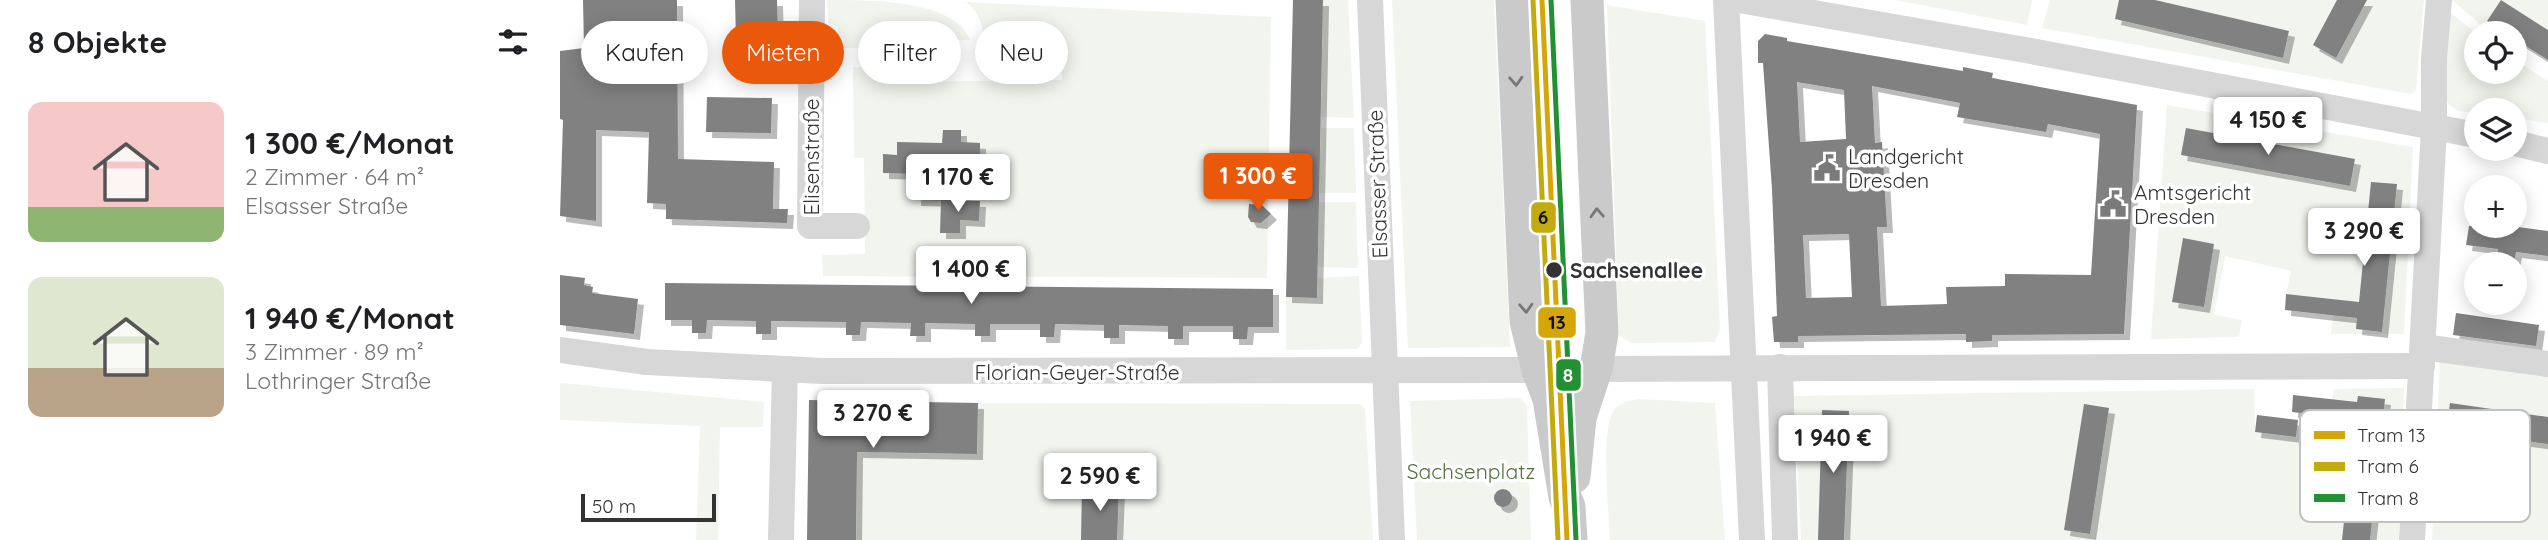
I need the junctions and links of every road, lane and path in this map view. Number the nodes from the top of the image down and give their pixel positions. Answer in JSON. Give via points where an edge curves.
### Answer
{"nodes":[{"id":1,"x":813,"y":0,"type":"edge"},
{"id":2,"x":1370,"y":0,"type":"edge"},
{"id":3,"x":1513,"y":0,"type":"edge"},
{"id":4,"x":1587,"y":0,"type":"edge"},
{"id":5,"x":1726,"y":0,"type":"edge"},
{"id":6,"x":1739,"y":0,"type":"edge"},
{"id":7,"x":2439,"y":0,"type":"edge"},
{"id":8,"x":2434,"y":127,"type":"junction"},
{"id":9,"x":2464,"y":133,"type":"edge"},
{"id":10,"x":2527,"y":146,"type":"edge"},
{"id":11,"x":2548,"y":150,"type":"edge"},
{"id":12,"x":857,"y":226,"type":"dead end"},
{"id":13,"x":560,"y":350,"type":"edge"},
{"id":14,"x":2423,"y":356,"type":"junction"},
{"id":15,"x":2548,"y":364,"type":"edge"},
{"id":16,"x":1780,"y":367,"type":"junction"},
{"id":17,"x":1742,"y":368,"type":"junction"},
{"id":18,"x":1384,"y":369,"type":"junction"},
{"id":19,"x":1596,"y":369,"type":"junction"},
{"id":20,"x":785,"y":370,"type":"junction"},
{"id":21,"x":1538,"y":370,"type":"junction"},
{"id":22,"x":2420,"y":410,"type":"edge"},
{"id":23,"x":1569,"y":507,"type":"junction"},
{"id":24,"x":2413,"y":522,"type":"edge"},
{"id":25,"x":781,"y":540,"type":"edge"},
{"id":26,"x":1392,"y":540,"type":"edge"},
{"id":27,"x":1571,"y":540,"type":"edge"},
{"id":28,"x":1752,"y":540,"type":"edge"},
{"id":29,"x":1785,"y":540,"type":"edge"},
{"id":30,"x":2412,"y":540,"type":"edge"}],
"edges":[{"from":1,"to":12,"type":"street","name":"Elisenstraße","via":[[810,226]]},
{"from":2,"to":18,"type":"street","name":"Elsasser Straße"},
{"from":3,"to":21,"type":"main road","one_way":true,"via":[[1526,321]]},
{"from":19,"to":4,"type":"main road","one_way":true,"via":[[1602,333]]},
{"from":5,"to":17,"type":"street"},
{"from":6,"to":8,"type":"street"},
{"from":7,"to":8,"type":"street"},
{"from":8,"to":9,"type":"street"},
{"from":8,"to":14,"type":"street"},
{"from":10,"to":11,"type":"street"},
{"from":13,"to":20,"type":"street","name":"Florian-Geyer-Straße","via":[[648,362]]},
{"from":14,"to":15,"type":"street"},
{"from":14,"to":16,"type":"street"},
{"from":14,"to":22,"type":"street"},
{"from":16,"to":17,"type":"street"},
{"from":16,"to":29,"type":"street"},
{"from":17,"to":19,"type":"street"},
{"from":17,"to":28,"type":"street"},
{"from":18,"to":20,"type":"street","name":"Florian-Geyer-Straße"},
{"from":18,"to":21,"type":"street"},
{"from":18,"to":26,"type":"street"},
{"from":19,"to":23,"type":"main road","via":[[1580,418]]},
{"from":20,"to":25,"type":"street"},
{"from":21,"to":23,"type":"main road","via":[[1549,399]]},
{"from":23,"to":27,"type":"main road"},
{"from":24,"to":30,"type":"street"}]}
